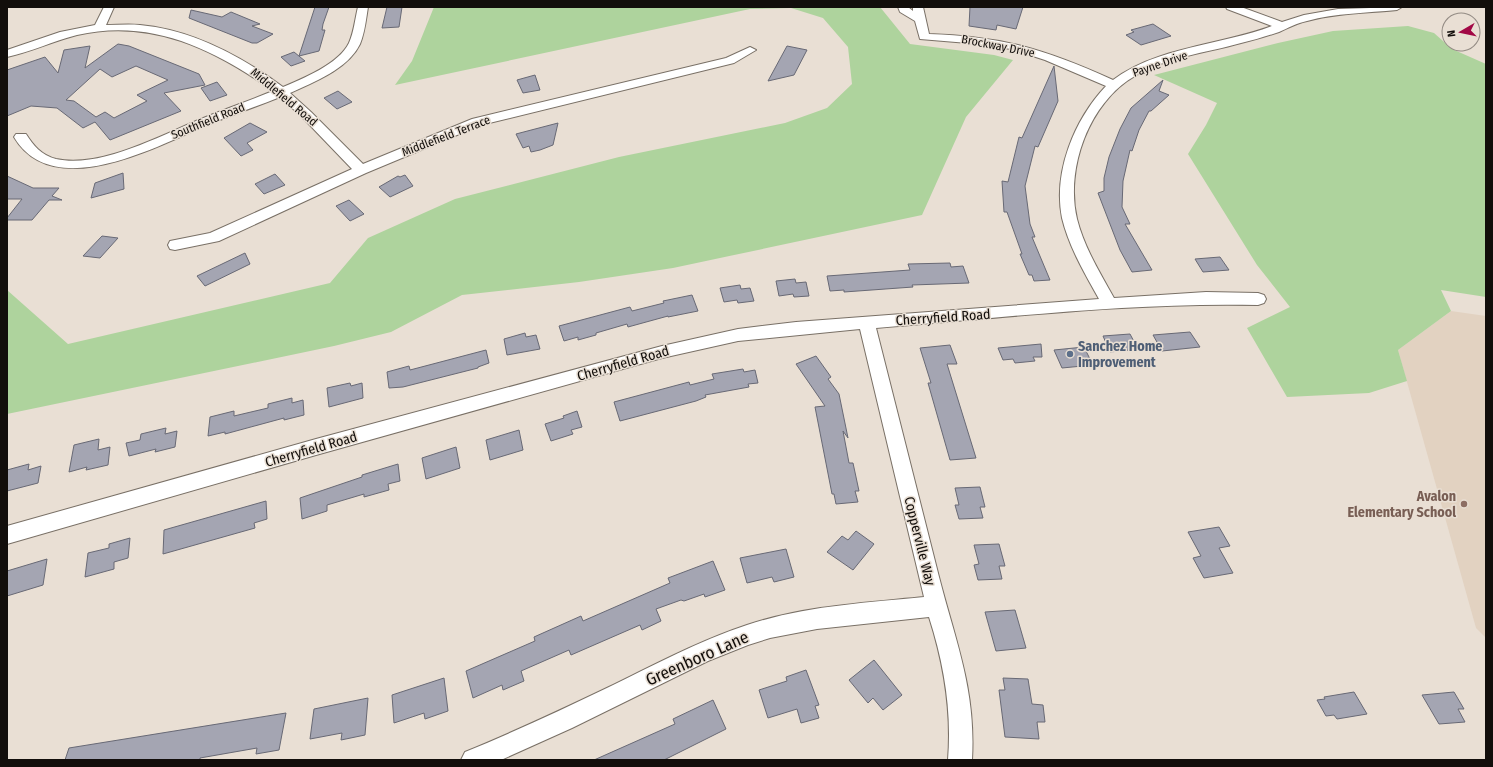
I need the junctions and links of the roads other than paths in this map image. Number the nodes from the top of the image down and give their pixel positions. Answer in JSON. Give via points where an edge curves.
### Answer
{"nodes":[{"id":1,"x":109,"y":7,"type":"edge"},
{"id":2,"x":363,"y":7,"type":"edge"},
{"id":3,"x":903,"y":7,"type":"edge"},
{"id":4,"x":1231,"y":7,"type":"edge"},
{"id":5,"x":1397,"y":7,"type":"edge"},
{"id":6,"x":919,"y":10,"type":"edge"},
{"id":7,"x":1281,"y":26,"type":"junction"},
{"id":8,"x":99,"y":28,"type":"junction"},
{"id":9,"x":750,"y":50,"type":"dead end"},
{"id":10,"x":7,"y":54,"type":"edge"},
{"id":11,"x":1113,"y":85,"type":"junction"},
{"id":12,"x":281,"y":91,"type":"junction"},
{"id":13,"x":21,"y":137,"type":"dead end"},
{"id":14,"x":361,"y":170,"type":"junction"},
{"id":15,"x":175,"y":245,"type":"dead end"},
{"id":16,"x":1258,"y":299,"type":"dead end"},
{"id":17,"x":1110,"y":304,"type":"junction"},
{"id":18,"x":867,"y":323,"type":"junction"},
{"id":19,"x":7,"y":535,"type":"edge"},
{"id":20,"x":936,"y":606,"type":"junction"},
{"id":21,"x":473,"y":760,"type":"edge"},
{"id":22,"x":960,"y":760,"type":"edge"}],
"edges":[{"from":1,"to":8,"type":"street"},
{"from":2,"to":12,"type":"street","name":"Southfield Road","via":[[355,42],[348,53],[328,69]]},
{"from":3,"to":6,"type":"street","via":[[904,10]]},
{"from":4,"to":7,"type":"street"},
{"from":5,"to":7,"type":"street","name":"Payne Drive","via":[[1306,18]]},
{"from":6,"to":11,"type":"street","name":"Brockway Drive","via":[[924,37],[973,40],[1022,49],[1061,62]]},
{"from":7,"to":11,"type":"street","name":"Payne Drive","via":[[1140,69]]},
{"from":8,"to":10,"type":"street","name":"Middlefield Road"},
{"from":8,"to":12,"type":"street","name":"Middlefield Road","via":[[151,30],[195,42],[246,65]]},
{"from":9,"to":14,"type":"street","name":"Middlefield Terrace","via":[[730,61],[477,122]]},
{"from":11,"to":17,"type":"street","name":"Payne Drive","via":[[1093,110],[1080,136],[1072,156],[1066,192],[1068,219],[1072,230],[1087,264]]},
{"from":12,"to":13,"type":"street","name":"Southfield Road","via":[[103,160],[68,164],[46,160],[28,149]]},
{"from":12,"to":14,"type":"street","name":"Middlefield Road","via":[[326,132]]},
{"from":14,"to":15,"type":"street","name":"Middlefield Terrace","via":[[214,237]]},
{"from":16,"to":17,"type":"street","name":"Cherryfield Road","via":[[1206,298]]},
{"from":17,"to":18,"type":"street","name":"Cherryfield Road"},
{"from":18,"to":19,"type":"street","name":"Cherryfield Road","via":[[796,328],[692,344]]},
{"from":18,"to":20,"type":"street","name":"Copperville Way"},
{"from":20,"to":21,"type":"street","name":"Greenboro Lane","via":[[817,620],[749,634],[699,654],[590,708]]},
{"from":20,"to":22,"type":"street","name":"Copperville Way","via":[[949,646],[961,712]]}]}
